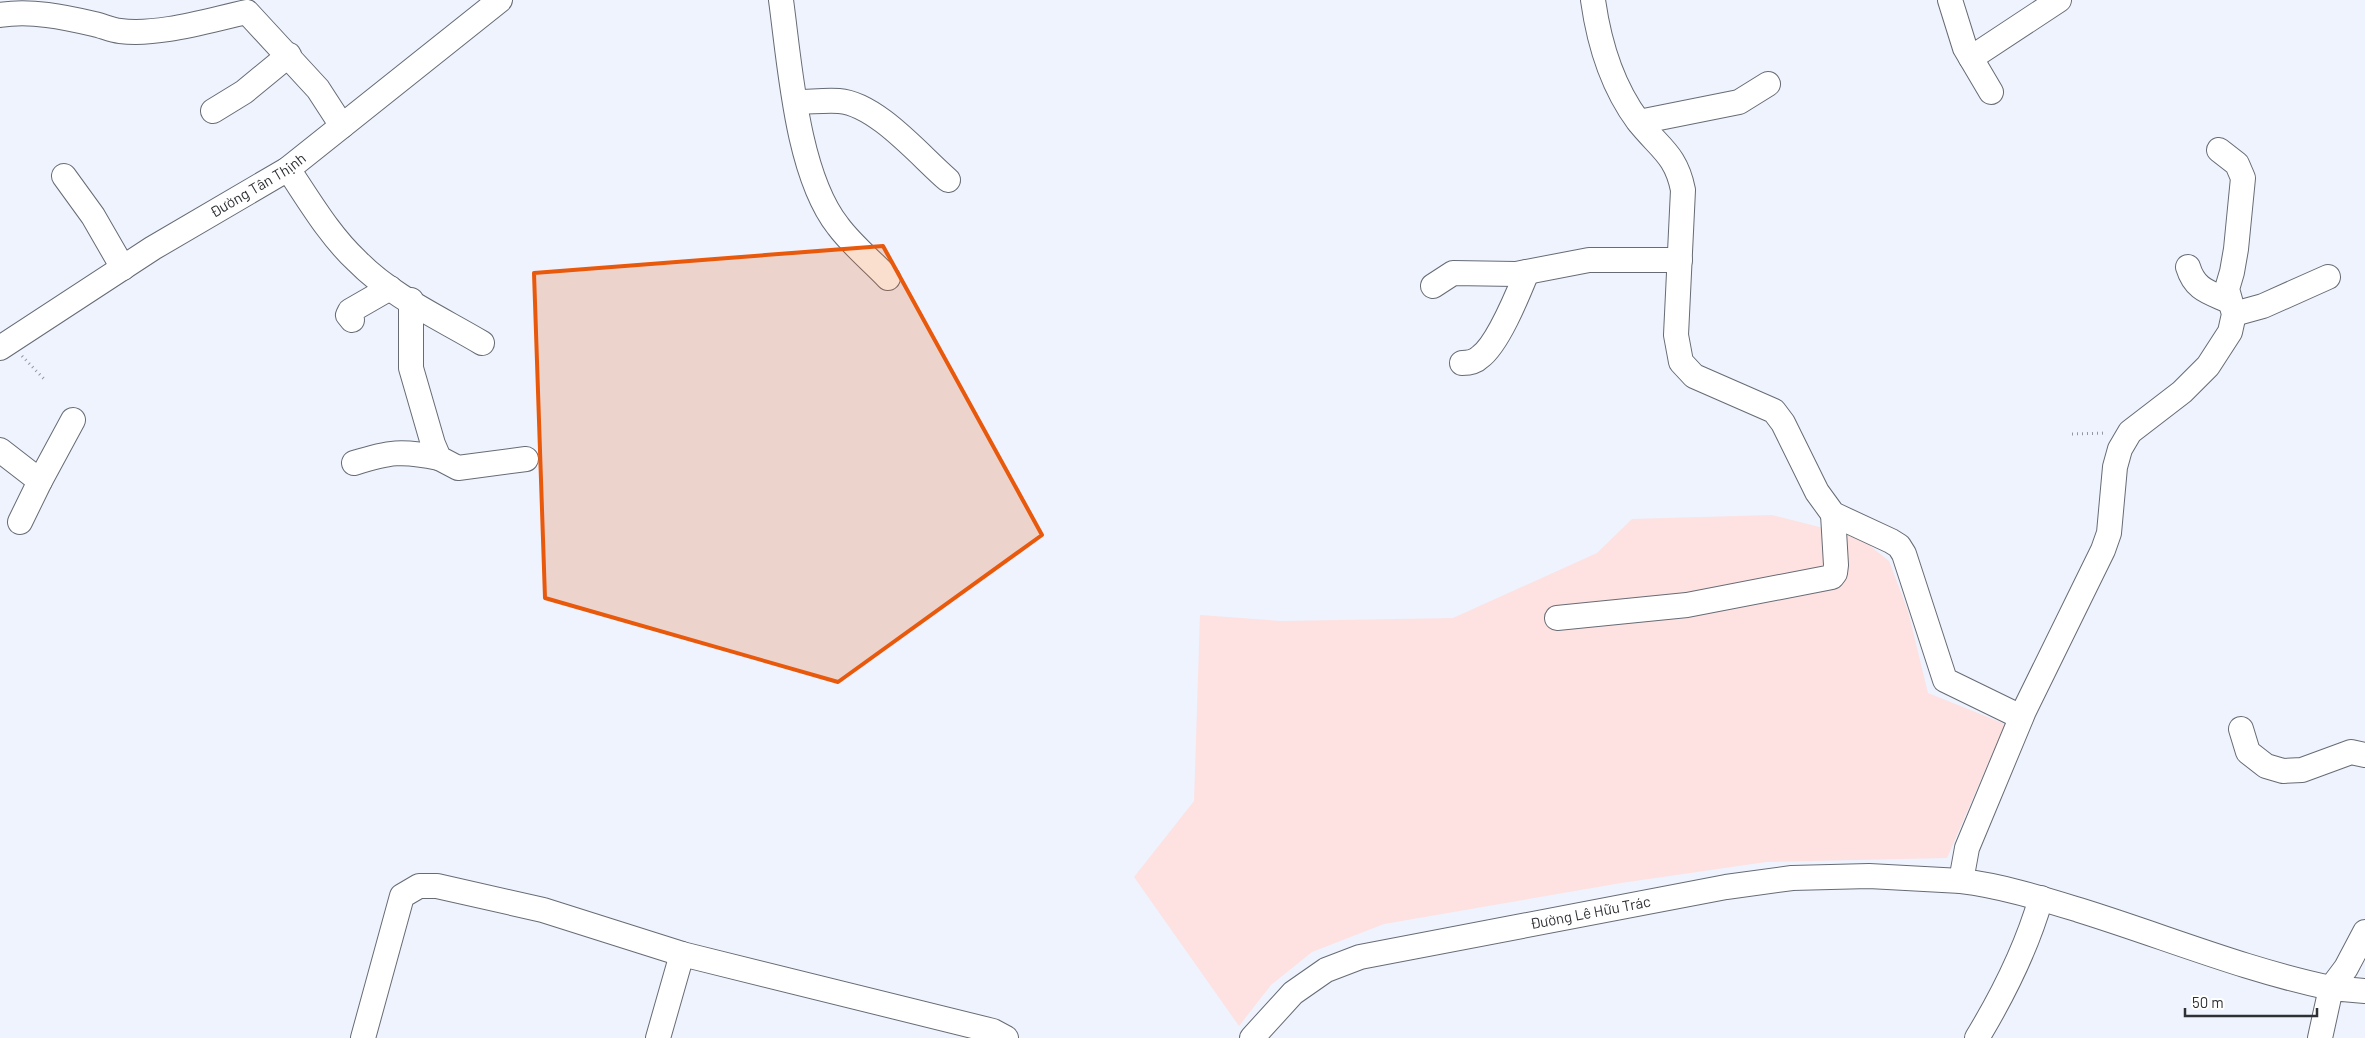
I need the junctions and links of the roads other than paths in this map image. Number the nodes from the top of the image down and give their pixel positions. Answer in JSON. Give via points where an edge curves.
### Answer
{"nodes":[{"id":1,"x":500,"y":0,"type":"edge"},
{"id":2,"x":781,"y":0,"type":"edge"},
{"id":3,"x":1593,"y":0,"type":"edge"},
{"id":4,"x":1950,"y":0,"type":"edge"},
{"id":5,"x":2059,"y":0,"type":"edge"},
{"id":6,"x":243,"y":6,"type":"edge"},
{"id":7,"x":0,"y":15,"type":"edge"},
{"id":8,"x":289,"y":55,"type":"junction"},
{"id":9,"x":1971,"y":58,"type":"junction"},
{"id":10,"x":1768,"y":84,"type":"dead end"},
{"id":11,"x":1992,"y":92,"type":"dead end"},
{"id":12,"x":796,"y":102,"type":"junction"},
{"id":13,"x":213,"y":111,"type":"dead end"},
{"id":14,"x":1639,"y":122,"type":"junction"},
{"id":15,"x":342,"y":126,"type":"junction"},
{"id":16,"x":2219,"y":150,"type":"dead end"},
{"id":17,"x":288,"y":169,"type":"junction"},
{"id":18,"x":64,"y":176,"type":"dead end"},
{"id":19,"x":948,"y":180,"type":"dead end"},
{"id":20,"x":1680,"y":260,"type":"junction"},
{"id":21,"x":2188,"y":267,"type":"dead end"},
{"id":22,"x":123,"y":268,"type":"junction"},
{"id":23,"x":1527,"y":272,"type":"junction"},
{"id":24,"x":2328,"y":277,"type":"dead end"},
{"id":25,"x":888,"y":278,"type":"dead end"},
{"id":26,"x":1433,"y":286,"type":"dead end"},
{"id":27,"x":390,"y":288,"type":"junction"},
{"id":28,"x":411,"y":300,"type":"junction"},
{"id":29,"x":2232,"y":308,"type":"junction"},
{"id":30,"x":352,"y":320,"type":"dead end"},
{"id":31,"x":482,"y":343,"type":"dead end"},
{"id":32,"x":5,"y":346,"type":"edge"},
{"id":33,"x":1462,"y":363,"type":"dead end"},
{"id":34,"x":73,"y":420,"type":"dead end"},
{"id":35,"x":0,"y":450,"type":"edge"},
{"id":36,"x":439,"y":458,"type":"junction"},
{"id":37,"x":526,"y":459,"type":"dead end"},
{"id":38,"x":354,"y":463,"type":"dead end"},
{"id":39,"x":40,"y":481,"type":"junction"},
{"id":40,"x":1834,"y":514,"type":"junction"},
{"id":41,"x":20,"y":522,"type":"dead end"},
{"id":42,"x":1557,"y":618,"type":"dead end"},
{"id":43,"x":2021,"y":717,"type":"junction"},
{"id":44,"x":2241,"y":729,"type":"dead end"},
{"id":45,"x":2365,"y":755,"type":"edge"},
{"id":46,"x":1961,"y":881,"type":"junction"},
{"id":47,"x":2041,"y":898,"type":"junction"},
{"id":48,"x":2365,"y":932,"type":"edge"},
{"id":49,"x":682,"y":954,"type":"junction"},
{"id":50,"x":2331,"y":988,"type":"junction"},
{"id":51,"x":2365,"y":991,"type":"edge"},
{"id":52,"x":363,"y":1038,"type":"edge"},
{"id":53,"x":658,"y":1038,"type":"edge"},
{"id":54,"x":1006,"y":1038,"type":"edge"},
{"id":55,"x":1252,"y":1038,"type":"edge"},
{"id":56,"x":1977,"y":1038,"type":"edge"},
{"id":57,"x":2320,"y":1038,"type":"edge"}],
"edges":[{"from":1,"to":15,"type":"street","name":"Đường Tân Thịnh"},
{"from":2,"to":12,"type":"street"},
{"from":3,"to":14,"type":"street","via":[[1606,60]]},
{"from":4,"to":9,"type":"street"},
{"from":5,"to":9,"type":"street"},
{"from":6,"to":7,"type":"street","via":[[149,32],[119,31],[74,19],[33,14]]},
{"from":6,"to":8,"type":"street"},
{"from":8,"to":13,"type":"street","via":[[244,92]]},
{"from":8,"to":15,"type":"street","via":[[318,89]]},
{"from":9,"to":11,"type":"street"},
{"from":10,"to":14,"type":"street","via":[[1739,102]]},
{"from":12,"to":19,"type":"street","via":[[841,101],[863,107]]},
{"from":12,"to":25,"type":"street","via":[[804,147],[818,193],[838,226]]},
{"from":14,"to":20,"type":"street","via":[[1676,163],[1680,176],[1684,190]]},
{"from":15,"to":17,"type":"street","name":"Đường Tân Thịnh"},
{"from":16,"to":29,"type":"street","via":[[2237,164],[2242,178],[2236,249],[2227,289]]},
{"from":17,"to":22,"type":"street","name":"Đường Tân Thịnh"},
{"from":17,"to":27,"type":"street","via":[[346,250]]},
{"from":18,"to":22,"type":"street"},
{"from":20,"to":23,"type":"street","via":[[1589,260]]},
{"from":20,"to":40,"type":"street","via":[[1676,334],[1681,362],[1694,376],[1774,410],[1817,492]]},
{"from":21,"to":29,"type":"street","via":[[2192,280]]},
{"from":22,"to":32,"type":"street","name":"Đường Tân Thịnh"},
{"from":23,"to":26,"type":"street","via":[[1453,274]]},
{"from":23,"to":33,"type":"street","via":[[1515,303],[1487,352],[1472,362]]},
{"from":24,"to":29,"type":"street","via":[[2263,306]]},
{"from":27,"to":28,"type":"street"},
{"from":27,"to":30,"type":"street","via":[[350,311],[348,315]]},
{"from":28,"to":31,"type":"street"},
{"from":28,"to":36,"type":"street","via":[[411,368]]},
{"from":29,"to":43,"type":"street","via":[[2230,332],[2208,366],[2182,392],[2130,432],[2120,449],[2115,467],[2110,533]]},
{"from":34,"to":39,"type":"street"},
{"from":35,"to":39,"type":"street"},
{"from":36,"to":37,"type":"street","via":[[458,468]]},
{"from":36,"to":38,"type":"street","via":[[401,452]]},
{"from":39,"to":41,"type":"street"},
{"from":40,"to":42,"type":"street","via":[[1836,573],[1832,577],[1687,605]]},
{"from":40,"to":43,"type":"street","via":[[1899,546],[1945,680]]},
{"from":43,"to":46,"type":"street","via":[[1967,848]]},
{"from":44,"to":45,"type":"street","via":[[2248,752],[2266,766],[2284,771],[2302,770],[2351,752]]},
{"from":46,"to":47,"type":"street","name":"Đường Lê Hữu Trác","via":[[1994,885]]},
{"from":46,"to":55,"type":"street","name":"Đường Lê Hữu Trác","via":[[1869,876],[1792,878],[1726,886],[1360,957],[1326,970],[1293,993]]},
{"from":47,"to":50,"type":"street","name":"Đường Lê Hữu Trác","via":[[2284,978]]},
{"from":47,"to":56,"type":"street","via":[[2019,958]]},
{"from":48,"to":50,"type":"street"},
{"from":49,"to":52,"type":"street","via":[[543,910],[437,886],[419,886],[402,896]]},
{"from":49,"to":53,"type":"street"},
{"from":49,"to":54,"type":"street","via":[[993,1031]]},
{"from":50,"to":51,"type":"street","name":"Đường Lê Hữu Trác"},
{"from":50,"to":57,"type":"street"}]}
